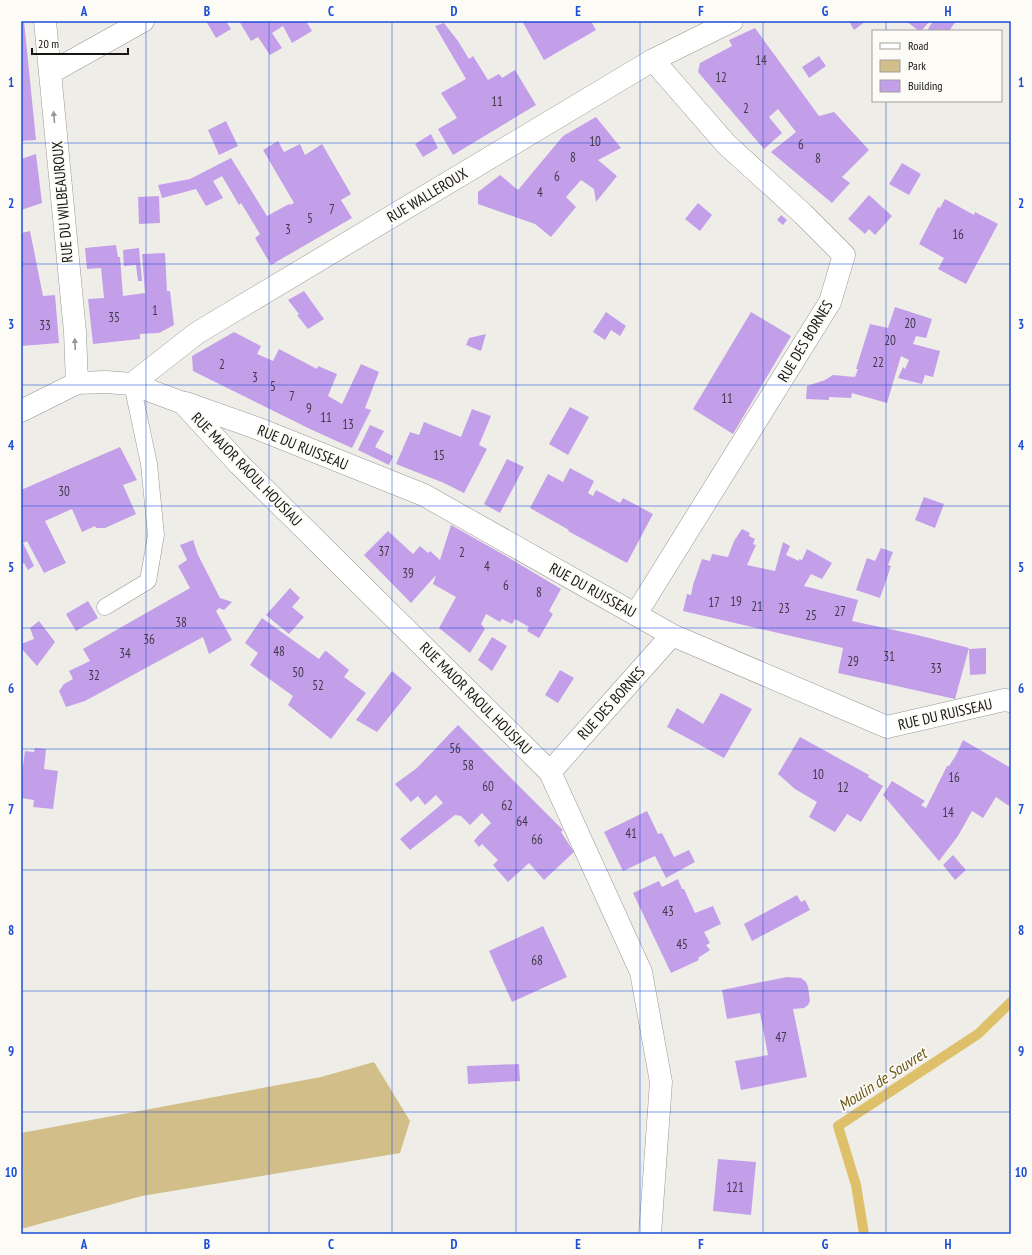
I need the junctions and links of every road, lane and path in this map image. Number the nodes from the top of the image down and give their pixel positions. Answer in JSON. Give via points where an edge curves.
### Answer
{"nodes":[{"id":1,"x":45,"y":21,"type":"edge"},
{"id":2,"x":143,"y":21,"type":"edge"},
{"id":3,"x":732,"y":21,"type":"edge"},
{"id":4,"x":653,"y":60,"type":"junction"},
{"id":5,"x":50,"y":73,"type":"junction"},
{"id":6,"x":77,"y":383,"type":"junction"},
{"id":7,"x":132,"y":384,"type":"junction"},
{"id":8,"x":183,"y":403,"type":"junction"},
{"id":9,"x":21,"y":411,"type":"edge"},
{"id":10,"x":104,"y":607,"type":"dead end"},
{"id":11,"x":636,"y":614,"type":"junction"},
{"id":12,"x":672,"y":635,"type":"junction"},
{"id":13,"x":1011,"y":701,"type":"edge"},
{"id":14,"x":550,"y":772,"type":"junction"},
{"id":15,"x":650,"y":1234,"type":"edge"}],
"edges":[{"from":1,"to":5,"type":"street","name":"RUE DU WILBEAUROUX"},
{"from":2,"to":5,"type":"street"},
{"from":3,"to":4,"type":"street","name":"RUE WALLEROUX"},
{"from":4,"to":7,"type":"street","name":"RUE WALLEROUX","via":[[197,333]]},
{"from":4,"to":11,"type":"street","name":"RUE DES BORNES","via":[[726,144],[844,255],[830,302]]},
{"from":6,"to":5,"type":"street","name":"RUE DU WILBEAUROUX","one_way":true},
{"from":6,"to":7,"type":"street","name":"RUE MAJOR RAOUL HOUSIAU"},
{"from":6,"to":9,"type":"street","name":"RUE MAJOR RAOUL HOUSIAU"},
{"from":7,"to":8,"type":"street","name":"RUE MAJOR RAOUL HOUSIAU"},
{"from":7,"to":10,"type":"lane","via":[[148,464],[156,535],[148,581]]},
{"from":8,"to":11,"type":"street","name":"RUE DU RUISSEAU","via":[[259,428],[424,495]]},
{"from":8,"to":14,"type":"street","name":"RUE MAJOR RAOUL HOUSIAU","via":[[239,464]]},
{"from":11,"to":12,"type":"street","name":"RUE DU RUISSEAU"},
{"from":12,"to":13,"type":"street","name":"RUE DU RUISSEAU","via":[[887,727],[1004,700]]},
{"from":12,"to":14,"type":"street","name":"RUE DES BORNES"},
{"from":14,"to":15,"type":"street","name":"RUE MAJOR RAOUL HOUSIAU","via":[[641,972],[661,1082]]}]}
